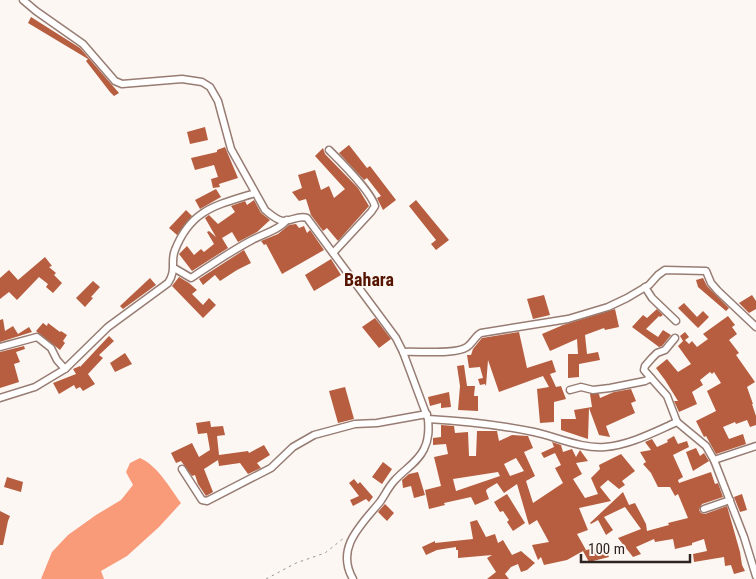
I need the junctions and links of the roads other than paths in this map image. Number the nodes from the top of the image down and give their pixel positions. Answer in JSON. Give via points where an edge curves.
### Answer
{"nodes":[{"id":1,"x":23,"y":0,"type":"edge"},
{"id":2,"x":329,"y":150,"type":"dead end"},
{"id":3,"x":255,"y":193,"type":"junction"},
{"id":4,"x":286,"y":220,"type":"junction"},
{"id":5,"x":333,"y":253,"type":"junction"},
{"id":6,"x":174,"y":268,"type":"junction"},
{"id":7,"x":645,"y":286,"type":"junction"},
{"id":8,"x":676,"y":321,"type":"dead end"},
{"id":9,"x":756,"y":327,"type":"edge"},
{"id":10,"x":675,"y":338,"type":"dead end"},
{"id":11,"x":0,"y":347,"type":"edge"},
{"id":12,"x":403,"y":352,"type":"junction"},
{"id":13,"x":65,"y":369,"type":"junction"},
{"id":14,"x":651,"y":378,"type":"junction"},
{"id":15,"x":570,"y":390,"type":"dead end"},
{"id":16,"x":0,"y":398,"type":"edge"},
{"id":17,"x":428,"y":417,"type":"junction"},
{"id":18,"x":676,"y":422,"type":"junction"},
{"id":19,"x":756,"y":446,"type":"edge"},
{"id":20,"x":714,"y":460,"type":"junction"},
{"id":21,"x":182,"y":469,"type":"dead end"},
{"id":22,"x":730,"y":500,"type":"junction"},
{"id":23,"x":704,"y":510,"type":"dead end"},
{"id":24,"x":756,"y":576,"type":"edge"},
{"id":25,"x":353,"y":579,"type":"edge"}],
"edges":[{"from":1,"to":3,"type":"street","via":[[83,44],[122,84],[182,79],[202,82],[210,87],[218,101],[231,149]]},
{"from":2,"to":5,"type":"street","via":[[375,206]]},
{"from":3,"to":4,"type":"street","via":[[265,210],[278,219]]},
{"from":3,"to":6,"type":"street","via":[[201,213],[188,227],[175,250]]},
{"from":4,"to":5,"type":"street","via":[[307,218]]},
{"from":4,"to":6,"type":"street","via":[[191,278]]},
{"from":5,"to":12,"type":"street"},
{"from":6,"to":13,"type":"street","via":[[168,283],[108,327]]},
{"from":7,"to":8,"type":"street","via":[[652,298]]},
{"from":7,"to":9,"type":"street","via":[[665,270],[706,271],[718,291]]},
{"from":7,"to":12,"type":"street","via":[[621,301],[568,319],[480,333],[465,348],[442,352]]},
{"from":10,"to":14,"type":"street","via":[[644,366]]},
{"from":11,"to":13,"type":"street","via":[[37,337],[51,348]]},
{"from":12,"to":17,"type":"street"},
{"from":13,"to":16,"type":"street","via":[[35,387]]},
{"from":14,"to":15,"type":"street","via":[[610,388]]},
{"from":14,"to":18,"type":"street","via":[[667,396]]},
{"from":17,"to":18,"type":"street","via":[[501,426],[602,447],[634,440]]},
{"from":17,"to":21,"type":"street","via":[[355,424],[314,435],[293,446],[271,468],[207,501],[202,500]]},
{"from":17,"to":25,"type":"street","via":[[428,440],[423,452],[395,480],[356,531],[346,555],[346,564]]},
{"from":18,"to":20,"type":"street","via":[[706,446]]},
{"from":19,"to":20,"type":"street"},
{"from":20,"to":22,"type":"street"},
{"from":22,"to":23,"type":"street"},
{"from":22,"to":24,"type":"street"}]}
